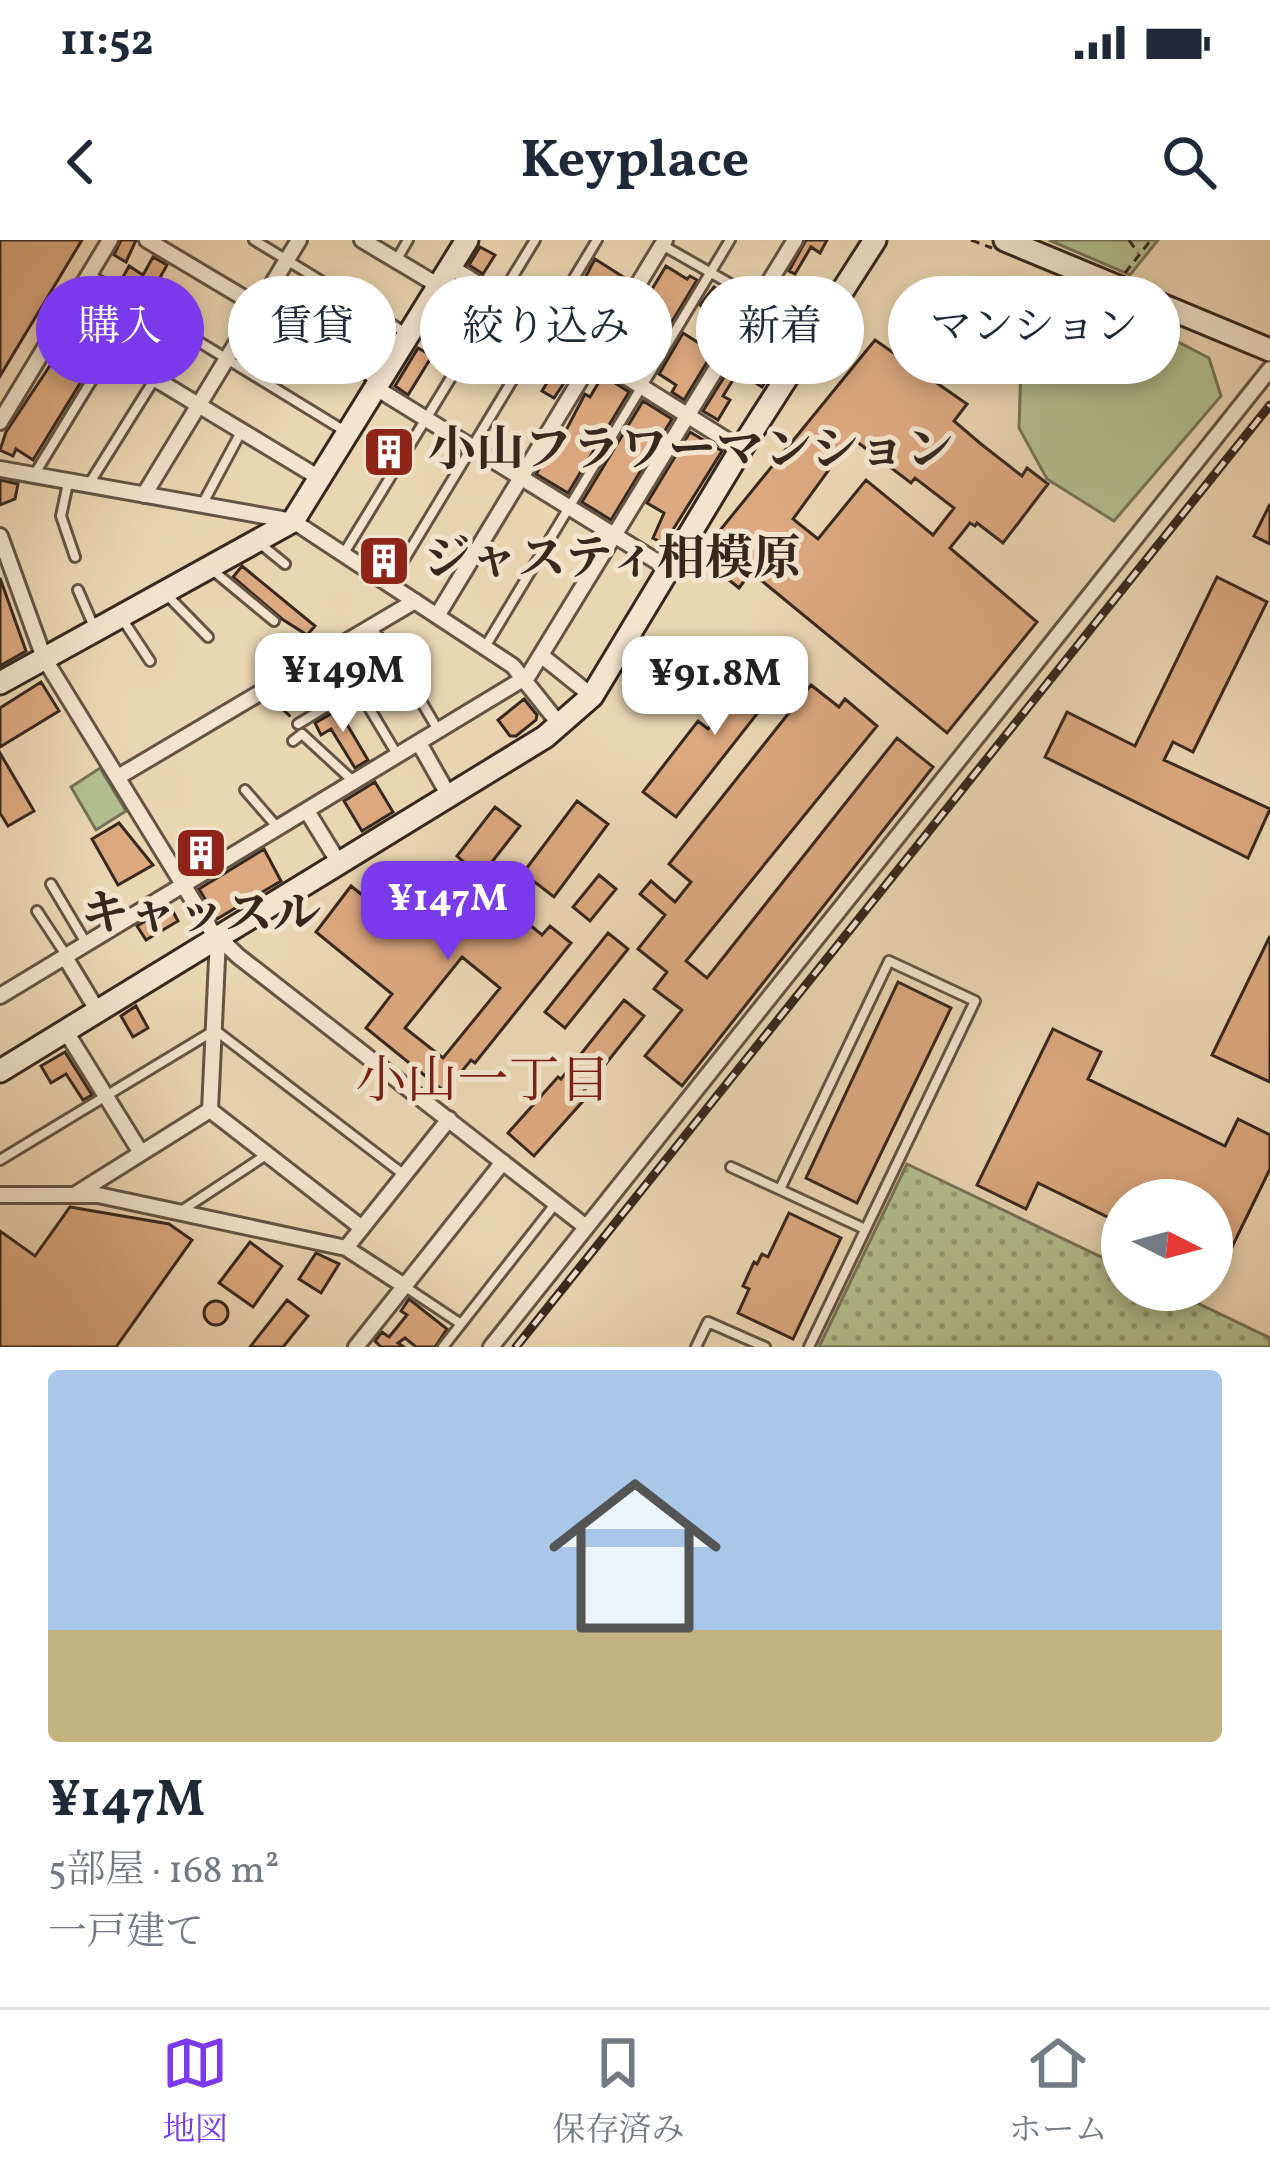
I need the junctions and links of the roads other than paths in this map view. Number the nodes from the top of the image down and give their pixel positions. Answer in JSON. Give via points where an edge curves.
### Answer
{"nodes":[{"id":1,"x":110,"y":240,"type":"edge"},
{"id":2,"x":147,"y":240,"type":"edge"},
{"id":3,"x":254,"y":240,"type":"edge"},
{"id":4,"x":298,"y":240,"type":"edge"},
{"id":5,"x":362,"y":240,"type":"edge"},
{"id":6,"x":408,"y":240,"type":"edge"},
{"id":7,"x":467,"y":240,"type":"edge"},
{"id":8,"x":535,"y":240,"type":"edge"},
{"id":9,"x":597,"y":240,"type":"edge"},
{"id":10,"x":730,"y":240,"type":"edge"},
{"id":11,"x":795,"y":240,"type":"edge"},
{"id":12,"x":875,"y":240,"type":"edge"},
{"id":13,"x":1005,"y":240,"type":"edge"},
{"id":14,"x":663,"y":242,"type":"edge"},
{"id":15,"x":287,"y":260,"type":"junction"},
{"id":16,"x":396,"y":261,"type":"junction"},
{"id":17,"x":710,"y":273,"type":"junction"},
{"id":18,"x":88,"y":274,"type":"joint"},
{"id":19,"x":277,"y":276,"type":"edge"},
{"id":20,"x":445,"y":276,"type":"joint"},
{"id":21,"x":513,"y":276,"type":"edge"},
{"id":22,"x":575,"y":276,"type":"edge"},
{"id":23,"x":642,"y":276,"type":"edge"},
{"id":24,"x":715,"y":276,"type":"edge"},
{"id":25,"x":773,"y":276,"type":"edge"},
{"id":26,"x":852,"y":276,"type":"edge"},
{"id":27,"x":228,"y":289,"type":"edge"},
{"id":28,"x":420,"y":317,"type":"edge"},
{"id":29,"x":409,"y":335,"type":"junction"},
{"id":30,"x":1270,"y":350,"type":"edge"},
{"id":31,"x":396,"y":356,"type":"edge"},
{"id":32,"x":228,"y":357,"type":"joint"},
{"id":33,"x":36,"y":363,"type":"edge"},
{"id":34,"x":1270,"y":369,"type":"edge"},
{"id":35,"x":90,"y":384,"type":"edge"},
{"id":36,"x":151,"y":384,"type":"edge"},
{"id":37,"x":165,"y":384,"type":"edge"},
{"id":38,"x":271,"y":384,"type":"edge"},
{"id":39,"x":378,"y":384,"type":"joint"},
{"id":40,"x":447,"y":384,"type":"edge"},
{"id":41,"x":510,"y":384,"type":"edge"},
{"id":42,"x":577,"y":384,"type":"edge"},
{"id":43,"x":639,"y":384,"type":"edge"},
{"id":44,"x":706,"y":384,"type":"edge"},
{"id":45,"x":782,"y":384,"type":"edge"},
{"id":46,"x":642,"y":386,"type":"junction"},
{"id":47,"x":199,"y":405,"type":"junction"},
{"id":48,"x":687,"y":415,"type":"junction"},
{"id":49,"x":426,"y":419,"type":"junction"},
{"id":50,"x":0,"y":422,"type":"edge"},
{"id":51,"x":242,"y":431,"type":"junction"},
{"id":52,"x":349,"y":433,"type":"junction"},
{"id":53,"x":472,"y":447,"type":"junction"},
{"id":54,"x":741,"y":449,"type":"junction"},
{"id":55,"x":0,"y":469,"type":"edge"},
{"id":56,"x":34,"y":475,"type":"junction"},
{"id":57,"x":522,"y":478,"type":"junction"},
{"id":58,"x":321,"y":479,"type":"junction"},
{"id":59,"x":68,"y":481,"type":"junction"},
{"id":60,"x":88,"y":485,"type":"junction"},
{"id":61,"x":144,"y":495,"type":"junction"},
{"id":62,"x":202,"y":505,"type":"junction"},
{"id":63,"x":569,"y":507,"type":"junction"},
{"id":64,"x":293,"y":521,"type":"junction"},
{"id":65,"x":615,"y":535,"type":"junction"},
{"id":66,"x":0,"y":536,"type":"edge"},
{"id":67,"x":83,"y":537,"type":"dead end"},
{"id":68,"x":69,"y":541,"type":"junction"},
{"id":69,"x":256,"y":541,"type":"junction"},
{"id":70,"x":344,"y":554,"type":"junction"},
{"id":71,"x":75,"y":557,"type":"dead end"},
{"id":72,"x":285,"y":564,"type":"dead end"},
{"id":73,"x":208,"y":567,"type":"junction"},
{"id":74,"x":668,"y":568,"type":"junction"},
{"id":75,"x":389,"y":585,"type":"junction"},
{"id":76,"x":79,"y":590,"type":"dead end"},
{"id":77,"x":164,"y":592,"type":"junction"},
{"id":78,"x":416,"y":602,"type":"junction"},
{"id":79,"x":120,"y":616,"type":"junction"},
{"id":80,"x":437,"y":616,"type":"junction"},
{"id":81,"x":274,"y":621,"type":"dead end"},
{"id":82,"x":371,"y":628,"type":"junction"},
{"id":83,"x":95,"y":630,"type":"junction"},
{"id":84,"x":208,"y":637,"type":"dead end"},
{"id":85,"x":485,"y":647,"type":"junction"},
{"id":86,"x":334,"y":650,"type":"junction"},
{"id":87,"x":542,"y":656,"type":"junction"},
{"id":88,"x":44,"y":658,"type":"junction"},
{"id":89,"x":151,"y":661,"type":"dead end"},
{"id":90,"x":524,"y":680,"type":"junction"},
{"id":91,"x":0,"y":683,"type":"edge"},
{"id":92,"x":357,"y":688,"type":"junction"},
{"id":93,"x":592,"y":696,"type":"junction"},
{"id":94,"x":298,"y":724,"type":"dead end"},
{"id":95,"x":560,"y":725,"type":"junction"},
{"id":96,"x":438,"y":730,"type":"junction"},
{"id":97,"x":293,"y":741,"type":"dead end"},
{"id":98,"x":419,"y":743,"type":"junction"},
{"id":99,"x":398,"y":756,"type":"junction"},
{"id":100,"x":118,"y":777,"type":"junction"},
{"id":101,"x":354,"y":782,"type":"junction"},
{"id":102,"x":245,"y":790,"type":"dead end"},
{"id":103,"x":449,"y":796,"type":"junction"},
{"id":104,"x":307,"y":811,"type":"junction"},
{"id":105,"x":278,"y":828,"type":"junction"},
{"id":106,"x":339,"y":862,"type":"junction"},
{"id":107,"x":51,"y":884,"type":"dead end"},
{"id":108,"x":183,"y":885,"type":"junction"},
{"id":109,"x":38,"y":911,"type":"dead end"},
{"id":110,"x":218,"y":938,"type":"junction"},
{"id":111,"x":86,"y":943,"type":"junction"},
{"id":112,"x":65,"y":956,"type":"junction"},
{"id":113,"x":0,"y":996,"type":"edge"},
{"id":114,"x":97,"y":1010,"type":"junction"},
{"id":115,"x":65,"y":1030,"type":"junction"},
{"id":116,"x":215,"y":1030,"type":"junction"},
{"id":117,"x":0,"y":1071,"type":"edge"},
{"id":118,"x":105,"y":1094,"type":"junction"},
{"id":119,"x":210,"y":1110,"type":"junction"},
{"id":120,"x":449,"y":1119,"type":"junction"},
{"id":121,"x":141,"y":1153,"type":"junction"},
{"id":122,"x":267,"y":1154,"type":"junction"},
{"id":123,"x":0,"y":1160,"type":"edge"},
{"id":124,"x":503,"y":1162,"type":"junction"},
{"id":125,"x":731,"y":1167,"type":"dead end"},
{"id":126,"x":404,"y":1175,"type":"junction"},
{"id":127,"x":780,"y":1190,"type":"junction"},
{"id":128,"x":0,"y":1195,"type":"edge"},
{"id":129,"x":75,"y":1195,"type":"junction"},
{"id":130,"x":556,"y":1203,"type":"junction"},
{"id":131,"x":181,"y":1211,"type":"junction"},
{"id":132,"x":586,"y":1227,"type":"junction"},
{"id":133,"x":362,"y":1228,"type":"junction"},
{"id":134,"x":865,"y":1229,"type":"junction"},
{"id":135,"x":346,"y":1248,"type":"junction"},
{"id":136,"x":403,"y":1285,"type":"junction"},
{"id":137,"x":461,"y":1324,"type":"junction"},
{"id":138,"x":356,"y":1347,"type":"edge"},
{"id":139,"x":443,"y":1347,"type":"edge"},
{"id":140,"x":491,"y":1347,"type":"edge"},
{"id":141,"x":696,"y":1347,"type":"edge"},
{"id":142,"x":765,"y":1347,"type":"edge"},
{"id":143,"x":809,"y":1347,"type":"edge"}],
"edges":[{"from":1,"to":18,"type":"street"},
{"from":2,"to":27,"type":"street"},
{"from":3,"to":15,"type":"lane"},
{"from":4,"to":15,"type":"street"},
{"from":5,"to":16,"type":"street"},
{"from":6,"to":16,"type":"lane"},
{"from":7,"to":20,"type":"street"},
{"from":8,"to":21,"type":"lane"},
{"from":9,"to":22,"type":"lane"},
{"from":10,"to":17,"type":"lane"},
{"from":11,"to":25,"type":"street"},
{"from":12,"to":26,"type":"street"},
{"from":13,"to":30,"type":"street"},
{"from":14,"to":17,"type":"lane"},
{"from":14,"to":23,"type":"street"},
{"from":15,"to":19,"type":"street"},
{"from":15,"to":29,"type":"lane"},
{"from":16,"to":20,"type":"street"},
{"from":17,"to":24,"type":"lane"},
{"from":17,"to":46,"type":"lane"},
{"from":18,"to":32,"type":"lane"},
{"from":28,"to":29,"type":"street"},
{"from":29,"to":31,"type":"street"},
{"from":32,"to":47,"type":"street"},
{"from":33,"to":50,"type":"street"},
{"from":34,"to":132,"type":"street"},
{"from":35,"to":56,"type":"lane"},
{"from":36,"to":60,"type":"lane"},
{"from":37,"to":47,"type":"street"},
{"from":38,"to":52,"type":"lane"},
{"from":39,"to":49,"type":"street"},
{"from":39,"to":52,"type":"street"},
{"from":40,"to":49,"type":"lane"},
{"from":41,"to":53,"type":"lane"},
{"from":42,"to":57,"type":"street"},
{"from":43,"to":46,"type":"street"},
{"from":44,"to":48,"type":"street"},
{"from":45,"to":54,"type":"street"},
{"from":46,"to":48,"type":"street"},
{"from":46,"to":63,"type":"lane"},
{"from":47,"to":51,"type":"street"},
{"from":47,"to":61,"type":"street"},
{"from":48,"to":54,"type":"street"},
{"from":48,"to":65,"type":"street"},
{"from":49,"to":53,"type":"street"},
{"from":49,"to":70,"type":"lane"},
{"from":51,"to":58,"type":"street"},
{"from":51,"to":62,"type":"lane"},
{"from":52,"to":58,"type":"street"},
{"from":53,"to":57,"type":"street"},
{"from":53,"to":75,"type":"lane"},
{"from":54,"to":74,"type":"street"},
{"from":55,"to":56,"type":"street"},
{"from":56,"to":59,"type":"street"},
{"from":57,"to":63,"type":"street"},
{"from":57,"to":80,"type":"street"},
{"from":58,"to":64,"type":"street"},
{"from":59,"to":60,"type":"street"},
{"from":59,"to":68,"type":"lane","via":[[61,516]]},
{"from":60,"to":61,"type":"street"},
{"from":61,"to":62,"type":"street"},
{"from":62,"to":64,"type":"street"},
{"from":63,"to":65,"type":"street"},
{"from":63,"to":85,"type":"lane"},
{"from":64,"to":69,"type":"street"},
{"from":64,"to":70,"type":"street"},
{"from":65,"to":74,"type":"street"},
{"from":65,"to":87,"type":"street"},
{"from":66,"to":88,"type":"street"},
{"from":67,"to":68,"type":"lane"},
{"from":68,"to":71,"type":"lane"},
{"from":69,"to":72,"type":"lane"},
{"from":69,"to":73,"type":"street"},
{"from":70,"to":75,"type":"street"},
{"from":73,"to":77,"type":"street"},
{"from":73,"to":81,"type":"lane"},
{"from":74,"to":93,"type":"street"},
{"from":75,"to":78,"type":"street"},
{"from":76,"to":83,"type":"lane"},
{"from":77,"to":79,"type":"street"},
{"from":77,"to":84,"type":"lane"},
{"from":78,"to":80,"type":"street"},
{"from":78,"to":82,"type":"street"},
{"from":79,"to":83,"type":"street"},
{"from":79,"to":89,"type":"lane"},
{"from":80,"to":85,"type":"street"},
{"from":82,"to":86,"type":"street"},
{"from":82,"to":96,"type":"lane"},
{"from":83,"to":88,"type":"street"},
{"from":85,"to":90,"type":"street"},
{"from":86,"to":92,"type":"lane"},
{"from":86,"to":100,"type":"street"},
{"from":87,"to":90,"type":"street"},
{"from":87,"to":93,"type":"street"},
{"from":88,"to":91,"type":"street"},
{"from":88,"to":100,"type":"street"},
{"from":90,"to":95,"type":"street"},
{"from":90,"to":96,"type":"street"},
{"from":92,"to":94,"type":"lane"},
{"from":92,"to":99,"type":"lane"},
{"from":93,"to":95,"type":"street"},
{"from":95,"to":103,"type":"street"},
{"from":96,"to":98,"type":"street"},
{"from":97,"to":101,"type":"lane","via":[[302,734]]},
{"from":98,"to":99,"type":"street"},
{"from":98,"to":103,"type":"street"},
{"from":99,"to":101,"type":"street"},
{"from":100,"to":108,"type":"street"},
{"from":101,"to":104,"type":"street"},
{"from":102,"to":105,"type":"lane"},
{"from":103,"to":106,"type":"street"},
{"from":104,"to":105,"type":"street"},
{"from":104,"to":106,"type":"street"},
{"from":105,"to":108,"type":"street"},
{"from":106,"to":110,"type":"street"},
{"from":107,"to":111,"type":"lane"},
{"from":108,"to":110,"type":"street"},
{"from":108,"to":111,"type":"street"},
{"from":109,"to":112,"type":"lane"},
{"from":110,"to":114,"type":"street"},
{"from":110,"to":116,"type":"street"},
{"from":110,"to":120,"type":"street"},
{"from":111,"to":112,"type":"street"},
{"from":112,"to":113,"type":"street"},
{"from":112,"to":114,"type":"street"},
{"from":114,"to":115,"type":"street"},
{"from":115,"to":117,"type":"street"},
{"from":115,"to":118,"type":"street"},
{"from":116,"to":118,"type":"lane"},
{"from":116,"to":119,"type":"street"},
{"from":116,"to":126,"type":"lane"},
{"from":118,"to":121,"type":"street"},
{"from":118,"to":123,"type":"lane"},
{"from":119,"to":121,"type":"street"},
{"from":119,"to":122,"type":"street"},
{"from":120,"to":124,"type":"street"},
{"from":120,"to":126,"type":"street"},
{"from":121,"to":129,"type":"street"},
{"from":122,"to":131,"type":"lane"},
{"from":122,"to":133,"type":"street"},
{"from":124,"to":130,"type":"street"},
{"from":124,"to":136,"type":"street"},
{"from":125,"to":127,"type":"lane"},
{"from":126,"to":133,"type":"street"},
{"from":127,"to":134,"type":"lane"},
{"from":127,"to":134,"type":"lane","via":[[889,961],[975,1001]]},
{"from":128,"to":129,"type":"street"},
{"from":129,"to":131,"type":"street"},
{"from":130,"to":132,"type":"street"},
{"from":130,"to":137,"type":"lane"},
{"from":131,"to":135,"type":"street"},
{"from":132,"to":140,"type":"street"},
{"from":133,"to":135,"type":"street"},
{"from":134,"to":143,"type":"lane"},
{"from":135,"to":136,"type":"street"},
{"from":136,"to":137,"type":"lane"},
{"from":136,"to":138,"type":"street"},
{"from":137,"to":139,"type":"lane"},
{"from":141,"to":142,"type":"lane","via":[[708,1322]]}]}
